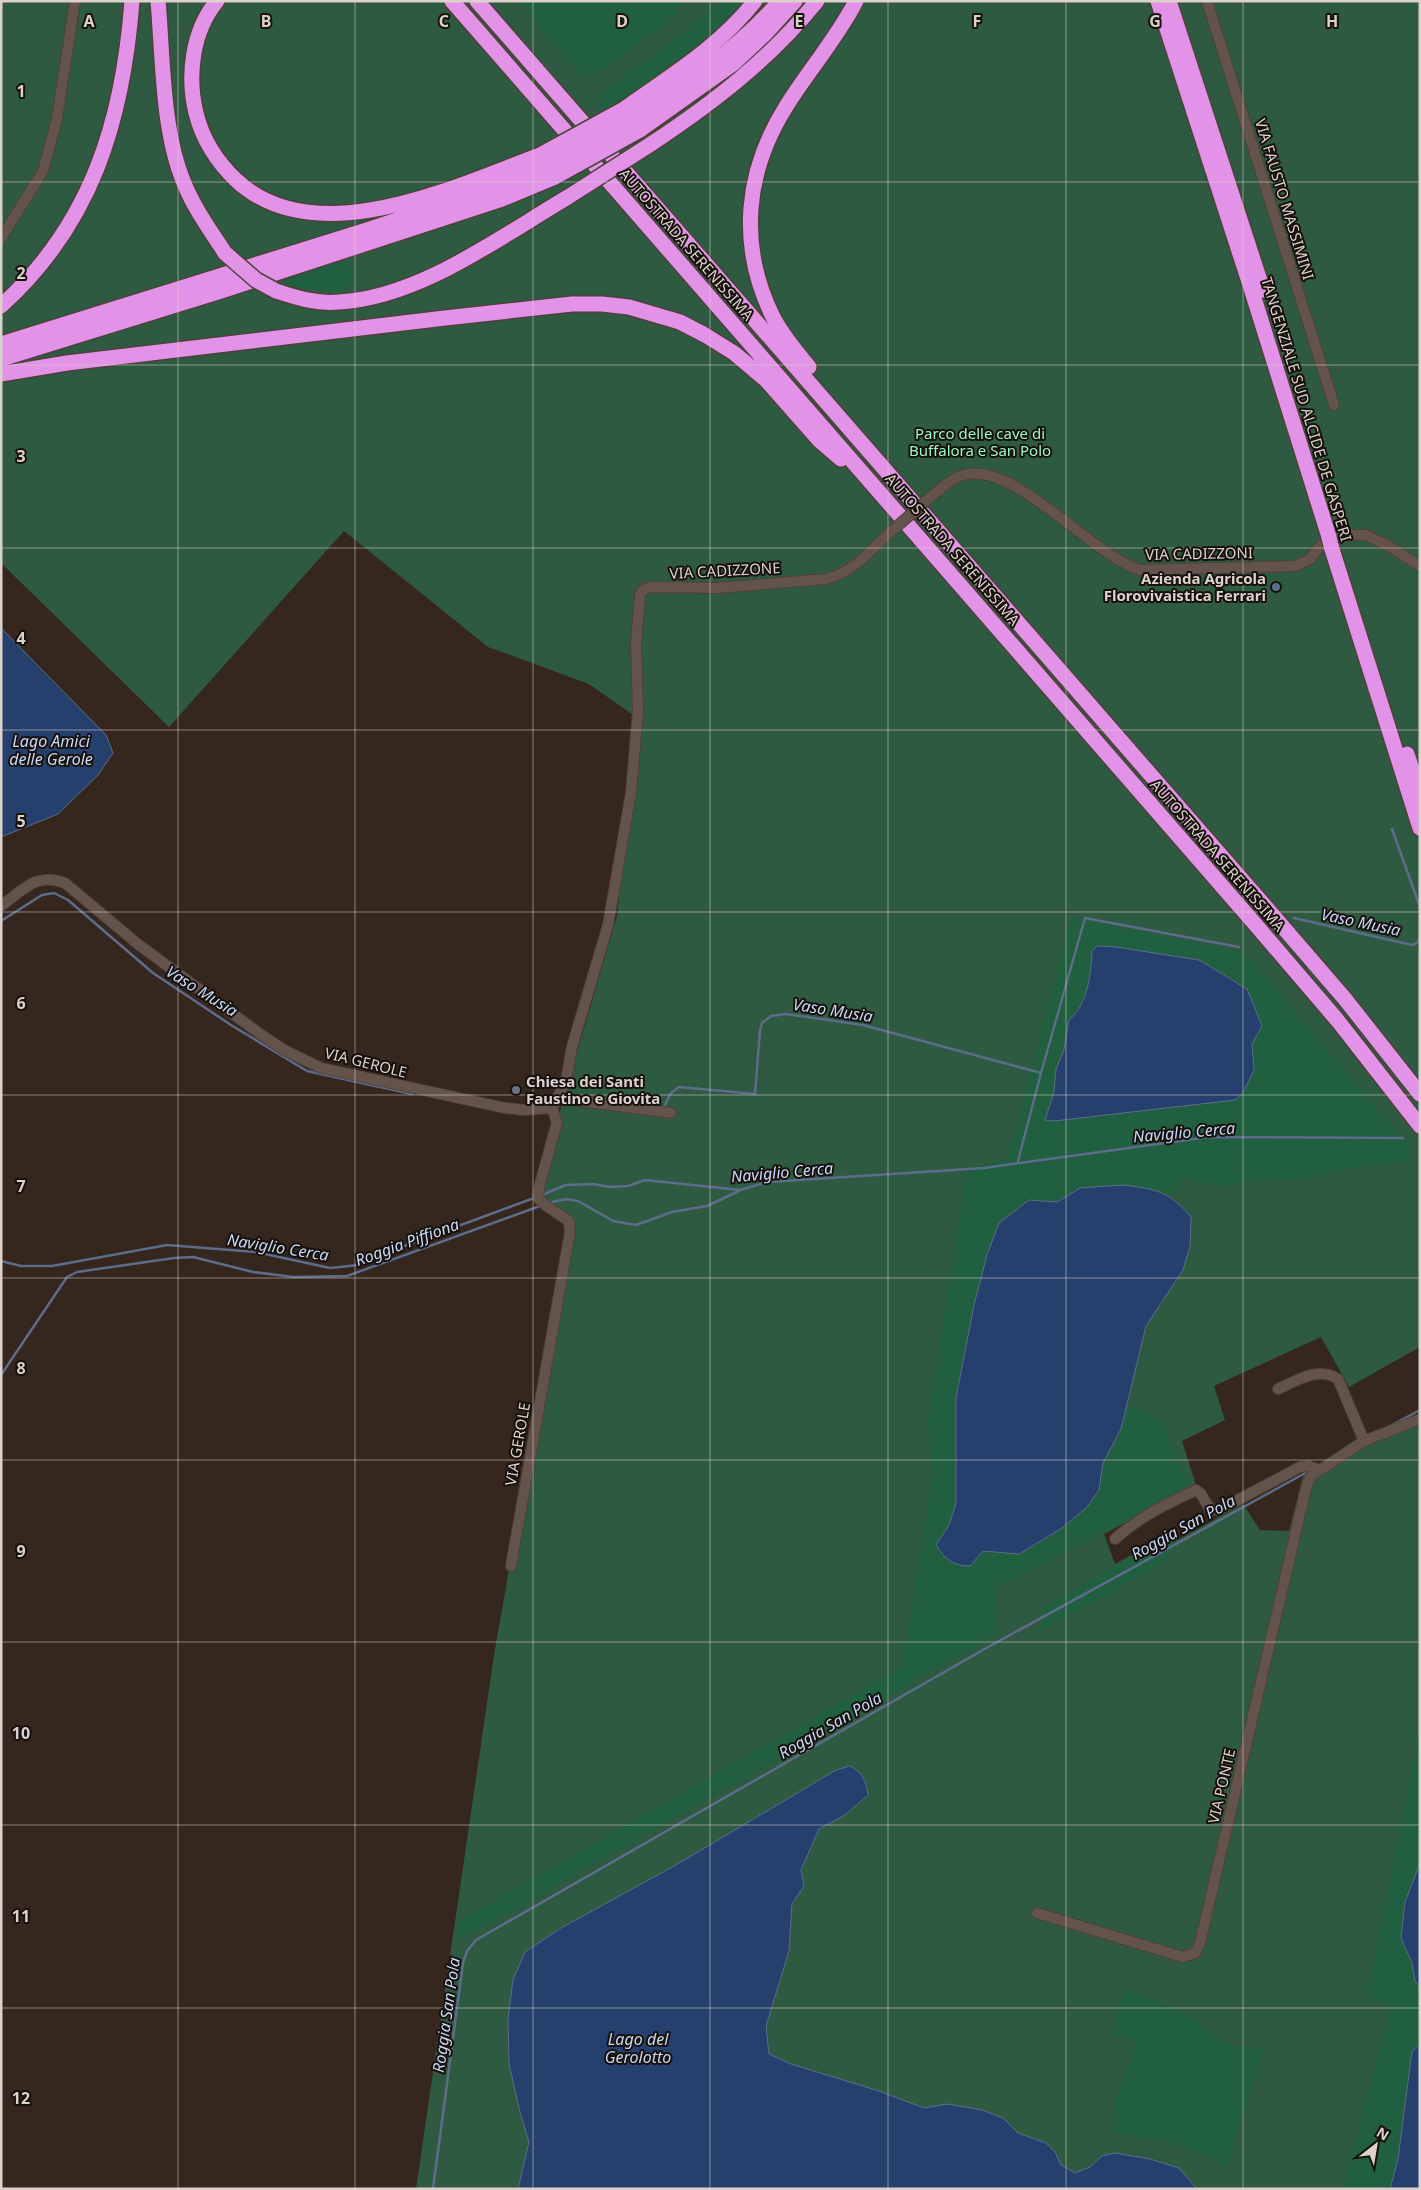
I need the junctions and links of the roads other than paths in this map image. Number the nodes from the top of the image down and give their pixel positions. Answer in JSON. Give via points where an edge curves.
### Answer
{"nodes":[{"id":1,"x":74,"y":1,"type":"edge"},
{"id":2,"x":132,"y":1,"type":"edge"},
{"id":3,"x":158,"y":1,"type":"edge"},
{"id":4,"x":217,"y":1,"type":"edge"},
{"id":5,"x":438,"y":1,"type":"edge"},
{"id":6,"x":452,"y":1,"type":"edge"},
{"id":7,"x":477,"y":1,"type":"edge"},
{"id":8,"x":490,"y":1,"type":"edge"},
{"id":9,"x":755,"y":1,"type":"edge"},
{"id":10,"x":780,"y":1,"type":"edge"},
{"id":11,"x":795,"y":1,"type":"edge"},
{"id":12,"x":817,"y":1,"type":"edge"},
{"id":13,"x":856,"y":1,"type":"edge"},
{"id":14,"x":1158,"y":1,"type":"edge"},
{"id":15,"x":1169,"y":1,"type":"edge"},
{"id":16,"x":1207,"y":1,"type":"edge"},
{"id":17,"x":489,"y":43,"type":"junction"},
{"id":18,"x":517,"y":46,"type":"junction"},
{"id":19,"x":632,"y":120,"type":"junction"},
{"id":20,"x":547,"y":166,"type":"junction"},
{"id":21,"x":1,"y":238,"type":"edge"},
{"id":22,"x":1,"y":306,"type":"edge"},
{"id":23,"x":1,"y":344,"type":"edge"},
{"id":24,"x":1,"y":359,"type":"edge"},
{"id":25,"x":1,"y":374,"type":"edge"},
{"id":26,"x":1334,"y":405,"type":"dead end"},
{"id":27,"x":890,"y":474,"type":"junction"},
{"id":28,"x":875,"y":486,"type":"junction"},
{"id":29,"x":886,"y":536,"type":"joint"},
{"id":30,"x":1335,"y":540,"type":"junction"},
{"id":31,"x":1420,"y":566,"type":"edge"},
{"id":32,"x":1420,"y":792,"type":"edge"},
{"id":33,"x":1420,"y":828,"type":"edge"},
{"id":34,"x":1,"y":906,"type":"edge"},
{"id":35,"x":1420,"y":1094,"type":"edge"},
{"id":36,"x":558,"y":1098,"type":"junction"},
{"id":37,"x":552,"y":1108,"type":"junction"},
{"id":38,"x":671,"y":1113,"type":"dead end"},
{"id":39,"x":1420,"y":1126,"type":"edge"},
{"id":40,"x":1278,"y":1389,"type":"dead end"},
{"id":41,"x":1420,"y":1419,"type":"edge"},
{"id":42,"x":1364,"y":1441,"type":"junction"},
{"id":43,"x":1320,"y":1470,"type":"junction"},
{"id":44,"x":1114,"y":1539,"type":"dead end"},
{"id":45,"x":511,"y":1566,"type":"dead end"},
{"id":46,"x":1037,"y":1913,"type":"dead end"}],
"edges":[{"from":1,"to":21,"type":"street","via":[[57,118],[43,171]]},
{"from":2,"to":22,"type":"highway","via":[[122,84],[93,182],[58,243],[39,268]]},
{"from":3,"to":12,"type":"highway","bridge":true,"via":[[168,118],[183,181],[195,208],[224,253],[256,280],[299,299],[339,302],[404,289],[450,267],[568,197],[696,114],[744,77],[775,49]]},
{"from":4,"to":20,"type":"highway","via":[[203,24],[194,56],[191,77],[196,114],[205,138],[224,167],[243,186],[265,200],[286,209],[311,213],[368,211]]},
{"from":5,"to":17,"type":"highway"},
{"from":6,"to":17,"type":"highway","name":"AUTOSTRADA SERENISSIMA"},
{"from":7,"to":18,"type":"highway","name":"AUTOSTRADA SERENISSIMA"},
{"from":8,"to":18,"type":"highway"},
{"from":9,"to":19,"type":"highway","via":[[733,28]]},
{"from":10,"to":19,"type":"highway","via":[[724,55]]},
{"from":11,"to":19,"type":"highway","via":[[733,64]]},
{"from":13,"to":27,"type":"highway","via":[[770,135],[756,175],[749,232],[751,254],[772,316]]},
{"from":14,"to":30,"type":"highway","name":"TANGENZIALE SUD ALCIDE DE GASPERI"},
{"from":15,"to":30,"type":"highway","name":"TANGENZIALE SUD ALCIDE DE GASPERI","via":[[1224,166]]},
{"from":16,"to":26,"type":"street","name":"VIA FAUSTO MASSIMINI"},
{"from":17,"to":28,"type":"highway","name":"AUTOSTRADA SERENISSIMA"},
{"from":18,"to":27,"type":"highway","name":"AUTOSTRADA SERENISSIMA"},
{"from":19,"to":20,"type":"highway","bridge":true},
{"from":19,"to":20,"type":"highway","bridge":true},
{"from":20,"to":23,"type":"highway","via":[[497,187],[367,230]]},
{"from":20,"to":24,"type":"highway","via":[[502,199]]},
{"from":25,"to":28,"type":"highway","via":[[67,363],[562,305],[630,307],[680,322],[734,353],[766,380],[819,440]]},
{"from":27,"to":35,"type":"highway","name":"AUTOSTRADA SERENISSIMA","via":[[1345,999]]},
{"from":28,"to":39,"type":"highway","name":"AUTOSTRADA SERENISSIMA","via":[[1338,1021]]},
{"from":29,"to":31,"type":"street","name":"VIA CADIZZONI","bridge":true,"via":[[948,482],[964,475],[985,475],[1014,486],[1114,557],[1140,570],[1295,566],[1310,559],[1321,545],[1347,535],[1366,535]]},
{"from":29,"to":36,"type":"street","name":"VIA CADIZZONE","via":[[854,566],[841,575],[826,579],[717,588],[644,589],[638,601],[638,711],[631,793],[608,925],[572,1047],[566,1081]]},
{"from":30,"to":32,"type":"highway","name":"TANGENZIALE SUD ALCIDE DE GASPERI"},
{"from":30,"to":33,"type":"highway","name":"TANGENZIALE SUD ALCIDE DE GASPERI"},
{"from":34,"to":37,"type":"street","name":"VIA GEROLE","via":[[37,880],[53,878],[65,882],[139,945],[263,1036],[321,1068],[505,1108]]},
{"from":36,"to":37,"type":"street"},
{"from":36,"to":38,"type":"street"},
{"from":37,"to":45,"type":"street","name":"VIA GEROLE","via":[[557,1122],[538,1198],[568,1221],[570,1232]]},
{"from":40,"to":42,"type":"street","via":[[1312,1374],[1330,1374],[1338,1379]]},
{"from":41,"to":42,"type":"street","name":"VIA PONTE"},
{"from":42,"to":43,"type":"street","name":"VIA PONTE"},
{"from":43,"to":44,"type":"street","via":[[1300,1467],[1219,1510],[1210,1508],[1196,1490],[1158,1508]]},
{"from":43,"to":46,"type":"street","name":"VIA PONTE","via":[[1311,1476],[1307,1484],[1200,1943],[1195,1953],[1183,1957]]}]}
